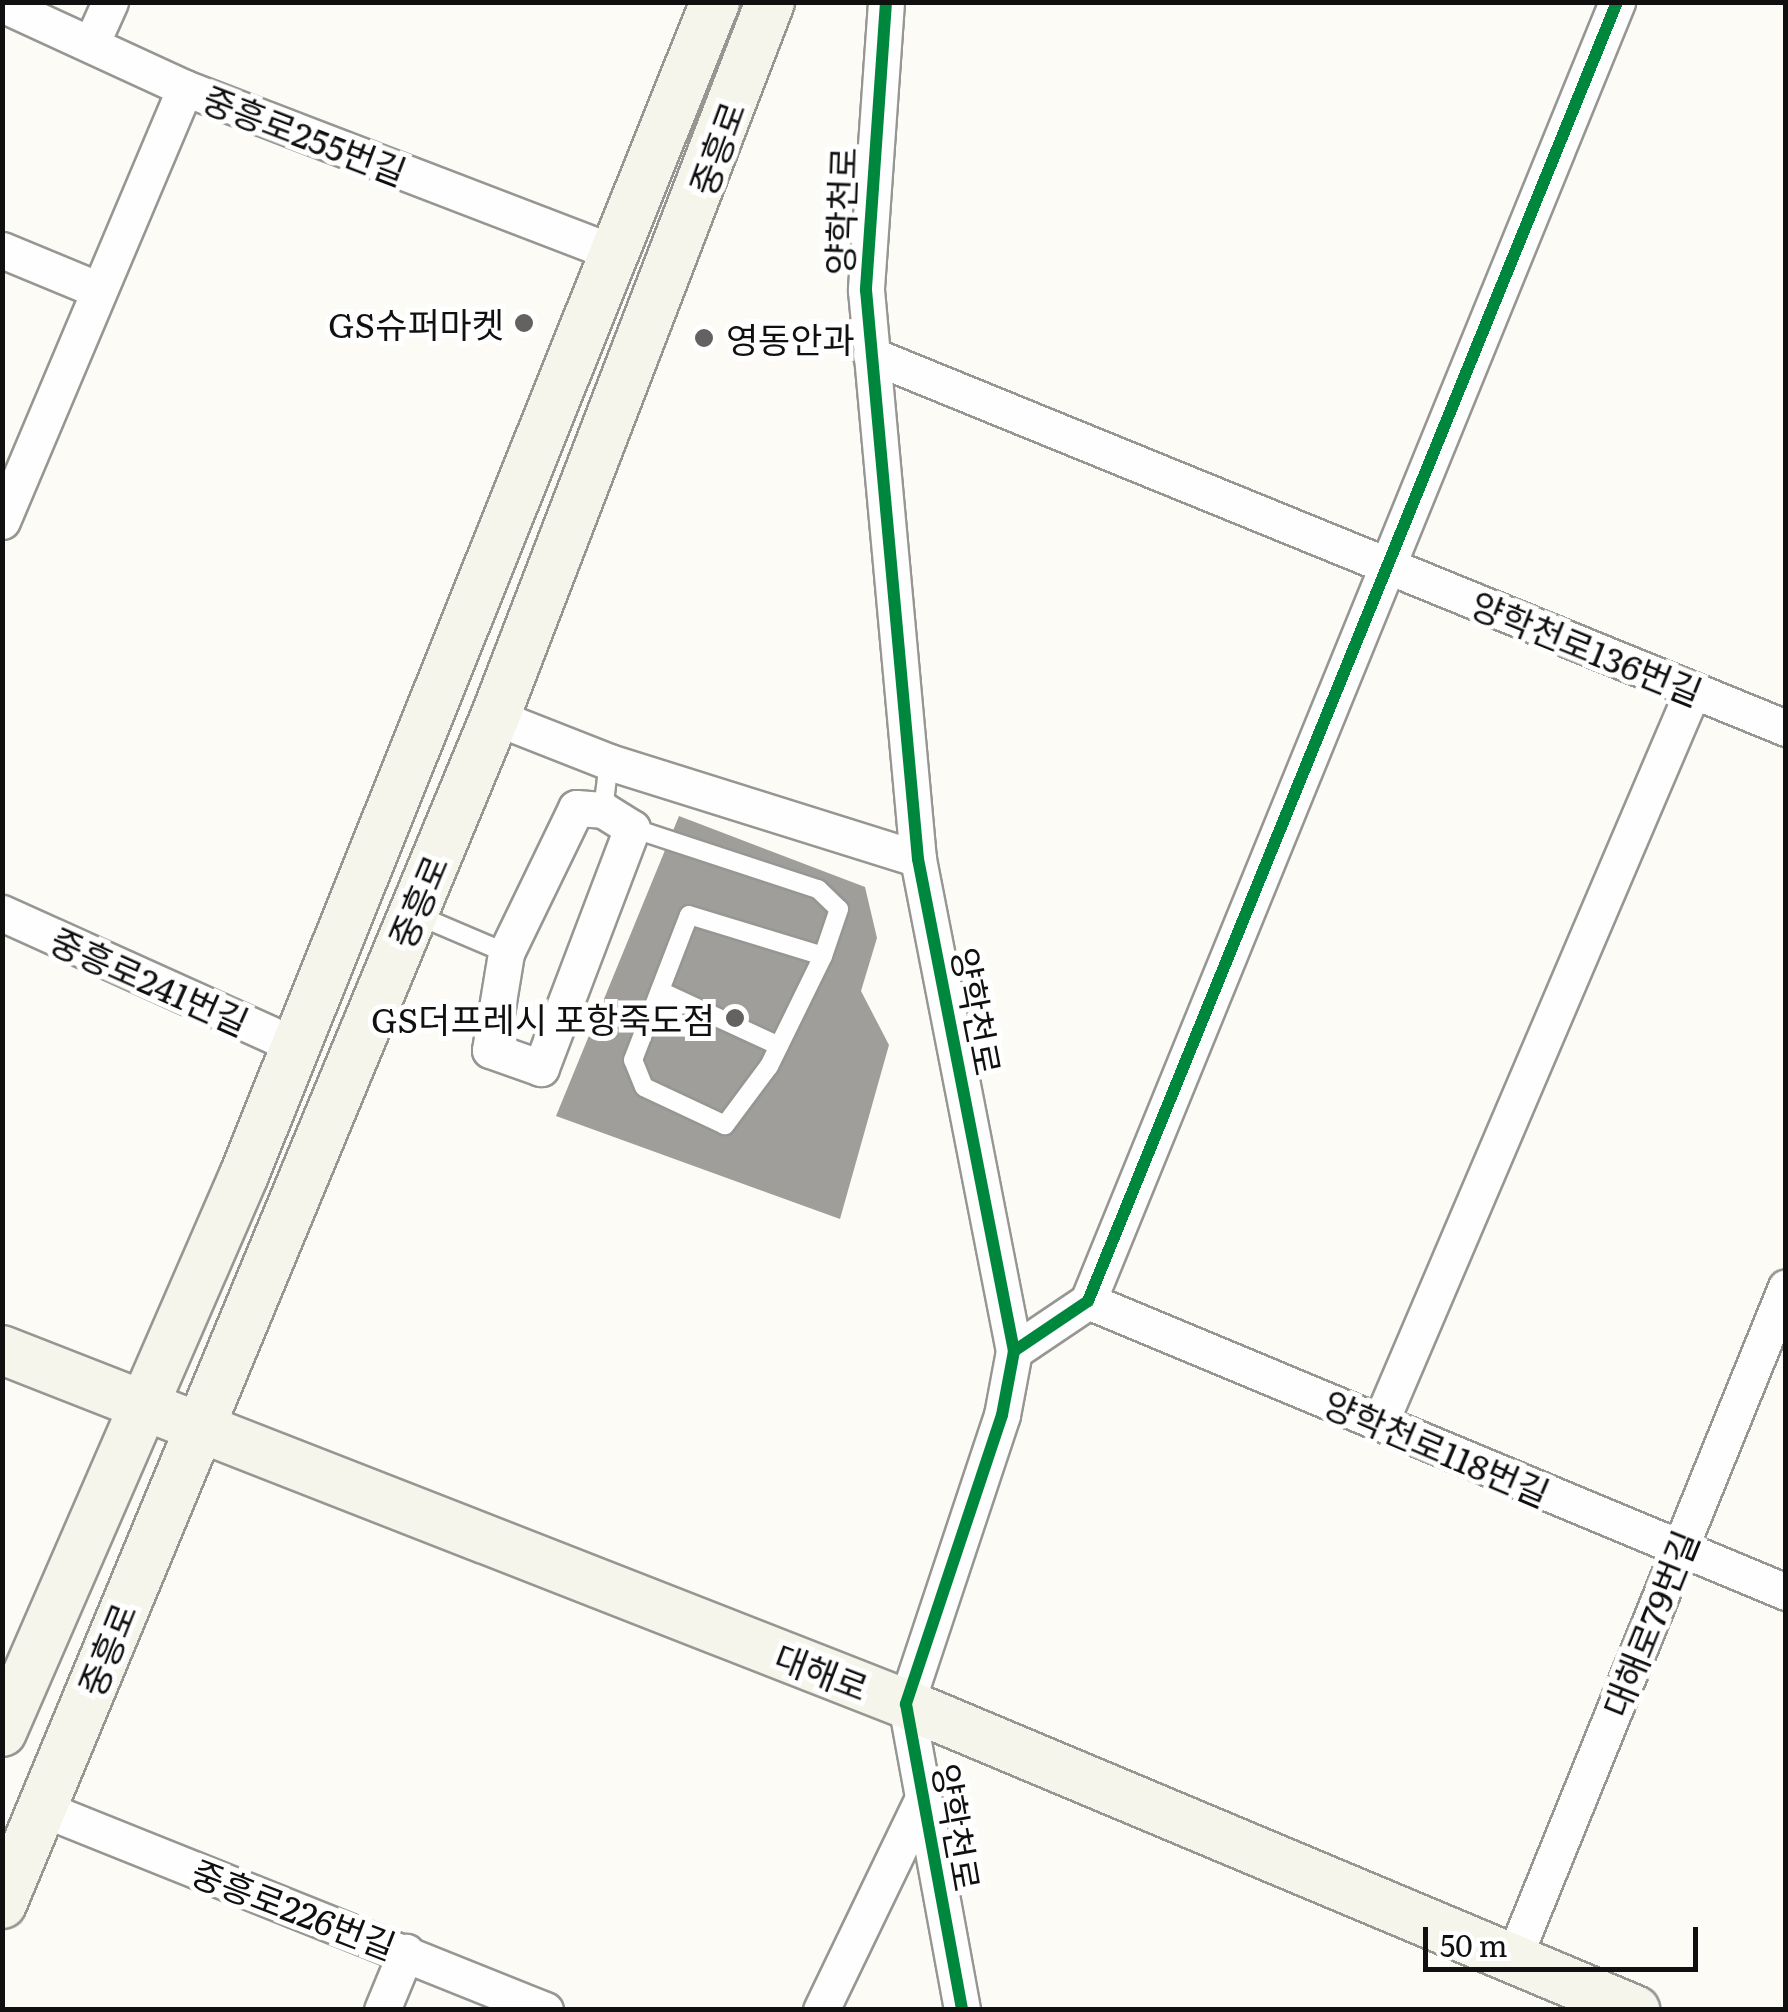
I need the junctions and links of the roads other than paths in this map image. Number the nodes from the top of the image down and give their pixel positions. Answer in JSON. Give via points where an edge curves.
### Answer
{"nodes":[{"id":1,"x":110,"y":2,"type":"edge"},
{"id":2,"x":715,"y":2,"type":"edge"},
{"id":3,"x":770,"y":2,"type":"edge"},
{"id":4,"x":886,"y":2,"type":"edge"},
{"id":5,"x":1617,"y":2,"type":"edge"},
{"id":6,"x":2,"y":4,"type":"edge"},
{"id":7,"x":92,"y":42,"type":"junction"},
{"id":8,"x":185,"y":88,"type":"junction"},
{"id":9,"x":2,"y":250,"type":"edge"},
{"id":10,"x":612,"y":252,"type":"junction"},
{"id":11,"x":96,"y":289,"type":"junction"},
{"id":12,"x":871,"y":355,"type":"junction"},
{"id":13,"x":2,"y":521,"type":"edge"},
{"id":14,"x":1388,"y":565,"type":"junction"},
{"id":15,"x":1693,"y":690,"type":"junction"},
{"id":16,"x":495,"y":717,"type":"junction"},
{"id":17,"x":1786,"y":728,"type":"edge"},
{"id":18,"x":609,"y":762,"type":"junction"},
{"id":19,"x":618,"y":819,"type":"junction"},
{"id":20,"x":918,"y":858,"type":"junction"},
{"id":21,"x":2,"y":913,"type":"edge"},
{"id":22,"x":412,"y":914,"type":"junction"},
{"id":23,"x":506,"y":953,"type":"junction"},
{"id":24,"x":822,"y":956,"type":"junction"},
{"id":25,"x":660,"y":990,"type":"junction"},
{"id":26,"x":297,"y":1046,"type":"junction"},
{"id":27,"x":779,"y":1046,"type":"junction"},
{"id":28,"x":1786,"y":1287,"type":"edge"},
{"id":29,"x":1088,"y":1301,"type":"junction"},
{"id":30,"x":2,"y":1350,"type":"edge"},
{"id":31,"x":1014,"y":1351,"type":"junction"},
{"id":32,"x":140,"y":1402,"type":"junction"},
{"id":33,"x":1380,"y":1423,"type":"junction"},
{"id":34,"x":196,"y":1425,"type":"junction"},
{"id":35,"x":1679,"y":1549,"type":"junction"},
{"id":36,"x":1786,"y":1592,"type":"edge"},
{"id":37,"x":906,"y":1704,"type":"junction"},
{"id":38,"x":2,"y":1732,"type":"edge"},
{"id":39,"x":922,"y":1800,"type":"junction"},
{"id":40,"x":41,"y":1808,"type":"junction"},
{"id":41,"x":2,"y":1904,"type":"edge"},
{"id":42,"x":406,"y":1952,"type":"junction"},
{"id":43,"x":1514,"y":1959,"type":"junction"},
{"id":44,"x":1566,"y":1996,"type":"edge"},
{"id":45,"x":382,"y":2010,"type":"edge"},
{"id":46,"x":545,"y":2010,"type":"edge"},
{"id":47,"x":821,"y":2010,"type":"edge"},
{"id":48,"x":962,"y":2010,"type":"edge"},
{"id":49,"x":1635,"y":2010,"type":"edge"}],
"edges":[{"from":1,"to":7,"type":"street"},
{"from":2,"to":10,"type":"main road","name":"중흥로"},
{"from":3,"to":16,"type":"main road","name":"중흥로"},
{"from":4,"to":12,"type":"street","name":"양학천로","via":[[870,166]]},
{"from":5,"to":14,"type":"street"},
{"from":6,"to":7,"type":"street","name":"중흥로255번길"},
{"from":7,"to":8,"type":"street","name":"중흥로255번길"},
{"from":8,"to":10,"type":"street","name":"중흥로255번길"},
{"from":8,"to":11,"type":"street"},
{"from":9,"to":11,"type":"street"},
{"from":10,"to":26,"type":"main road","name":"중흥로"},
{"from":11,"to":13,"type":"street"},
{"from":12,"to":14,"type":"street","name":"양학천로136번길"},
{"from":12,"to":20,"type":"street","name":"양학천로"},
{"from":14,"to":15,"type":"street","name":"양학천로136번길"},
{"from":14,"to":29,"type":"street"},
{"from":15,"to":17,"type":"street","name":"양학천로136번길"},
{"from":15,"to":33,"type":"street"},
{"from":16,"to":18,"type":"street"},
{"from":16,"to":22,"type":"main road","name":"중흥로"},
{"from":18,"to":19,"type":"lane"},
{"from":18,"to":20,"type":"street"},
{"from":19,"to":23,"type":"street","via":[[576,808]]},
{"from":19,"to":23,"type":"street","via":[[541,1068],[490,1050]]},
{"from":19,"to":24,"type":"lane","via":[[818,889],[839,909]]},
{"from":20,"to":31,"type":"street","name":"양학천로"},
{"from":21,"to":26,"type":"street","name":"중흥로241번길"},
{"from":22,"to":23,"type":"lane"},
{"from":22,"to":34,"type":"main road","name":"중흥로"},
{"from":24,"to":25,"type":"lane","via":[[689,915]]},
{"from":24,"to":27,"type":"lane"},
{"from":25,"to":27,"type":"lane"},
{"from":25,"to":27,"type":"lane","via":[[633,1060],[644,1087],[725,1125]]},
{"from":26,"to":32,"type":"main road","name":"중흥로"},
{"from":28,"to":35,"type":"street","name":"대해로79번길"},
{"from":29,"to":31,"type":"street"},
{"from":29,"to":33,"type":"street","name":"양학천로118번길"},
{"from":30,"to":32,"type":"main road","name":"대해로"},
{"from":31,"to":37,"type":"street","name":"양학천로","via":[[1002,1415]]},
{"from":32,"to":34,"type":"main road","name":"대해로"},
{"from":32,"to":38,"type":"main road","name":"중흥로"},
{"from":33,"to":35,"type":"street","name":"양학천로118번길"},
{"from":34,"to":37,"type":"main road","name":"대해로"},
{"from":34,"to":40,"type":"main road","name":"중흥로"},
{"from":35,"to":36,"type":"street","name":"양학천로118번길"},
{"from":35,"to":43,"type":"street","name":"대해로79번길"},
{"from":37,"to":39,"type":"street","name":"양학천로"},
{"from":37,"to":43,"type":"main road","name":"대해로"},
{"from":39,"to":47,"type":"street"},
{"from":39,"to":48,"type":"street","name":"양학천로"},
{"from":40,"to":41,"type":"main road","name":"중흥로"},
{"from":40,"to":42,"type":"street","name":"중흥로226번길"},
{"from":42,"to":45,"type":"street"},
{"from":42,"to":46,"type":"street","name":"중흥로226번길"},
{"from":43,"to":44,"type":"main road","name":"대해로"},
{"from":44,"to":49,"type":"main road","name":"대해로"}]}
